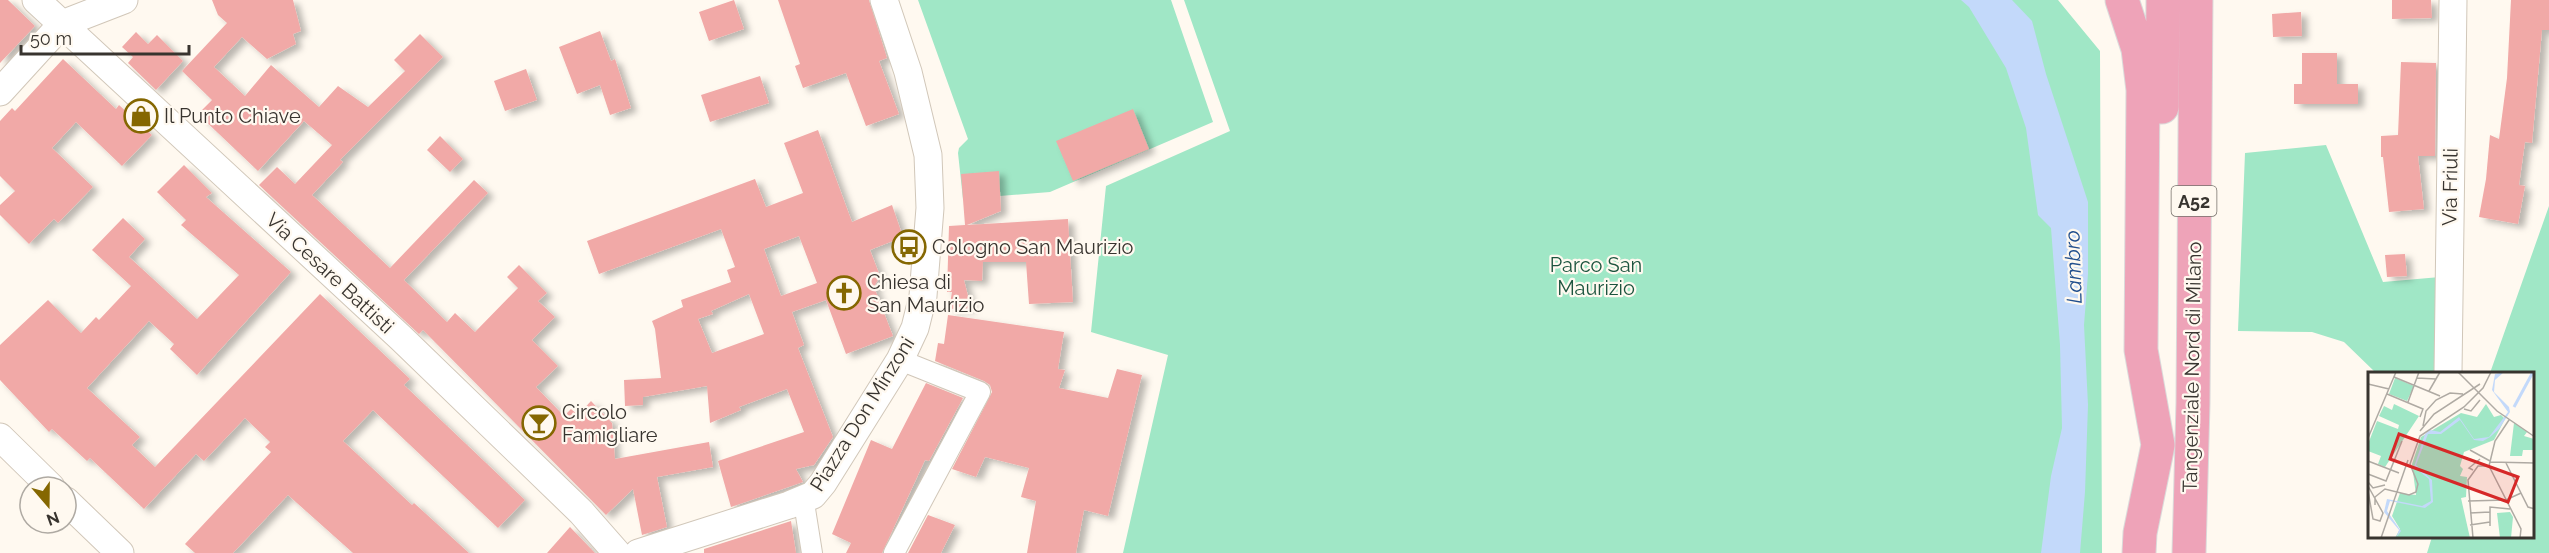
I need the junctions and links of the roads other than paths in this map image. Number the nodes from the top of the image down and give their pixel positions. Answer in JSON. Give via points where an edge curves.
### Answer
{"nodes":[{"id":1,"x":36,"y":0,"type":"edge"},
{"id":2,"x":124,"y":0,"type":"edge"},
{"id":3,"x":884,"y":0,"type":"edge"},
{"id":4,"x":2122,"y":0,"type":"edge"},
{"id":5,"x":2163,"y":0,"type":"edge"},
{"id":6,"x":2196,"y":0,"type":"edge"},
{"id":7,"x":2453,"y":0,"type":"edge"},
{"id":8,"x":62,"y":24,"type":"junction"},
{"id":9,"x":0,"y":92,"type":"edge"},
{"id":10,"x":900,"y":360,"type":"junction"},
{"id":11,"x":2448,"y":372,"type":"edge"},
{"id":12,"x":0,"y":437,"type":"edge"},
{"id":13,"x":2158,"y":445,"type":"junction"},
{"id":14,"x":39,"y":475,"type":"edge"},
{"id":15,"x":797,"y":502,"type":"junction"},
{"id":16,"x":78,"y":513,"type":"edge"},
{"id":17,"x":120,"y":553,"type":"edge"},
{"id":18,"x":616,"y":553,"type":"edge"},
{"id":19,"x":638,"y":553,"type":"edge"},
{"id":20,"x":812,"y":553,"type":"edge"},
{"id":21,"x":894,"y":553,"type":"edge"},
{"id":22,"x":2139,"y":553,"type":"edge"},
{"id":23,"x":2158,"y":553,"type":"edge"},
{"id":24,"x":2189,"y":553,"type":"edge"}],
"edges":[{"from":1,"to":8,"type":"street","name":"Via Cesare Battisti"},
{"from":2,"to":8,"type":"street"},
{"from":3,"to":10,"type":"street","name":"Piazza Don Minzoni","via":[[908,72],[928,154],[926,279],[915,328]]},
{"from":4,"to":13,"type":"highway","via":[[2138,50],[2142,90],[2141,350]]},
{"from":5,"to":13,"type":"highway","name":"Tangenziale Nord di Milano","number":"A52"},
{"from":6,"to":24,"type":"highway","name":"Tangenziale Nord di Milano","number":"A52"},
{"from":7,"to":11,"type":"street","name":"Via Friuli"},
{"from":8,"to":9,"type":"street"},
{"from":8,"to":18,"type":"street","name":"Via Cesare Battisti","via":[[401,338],[581,512]]},
{"from":10,"to":15,"type":"street","name":"Piazza Don Minzoni","via":[[823,483]]},
{"from":10,"to":21,"type":"street","via":[[980,392]]},
{"from":12,"to":14,"type":"street"},
{"from":13,"to":22,"type":"highway"},
{"from":13,"to":23,"type":"highway","name":"Tangenziale Nord di Milano","number":"A52"},
{"from":15,"to":19,"type":"street"},
{"from":15,"to":20,"type":"street","via":[[805,508]]},
{"from":16,"to":17,"type":"street"}]}
